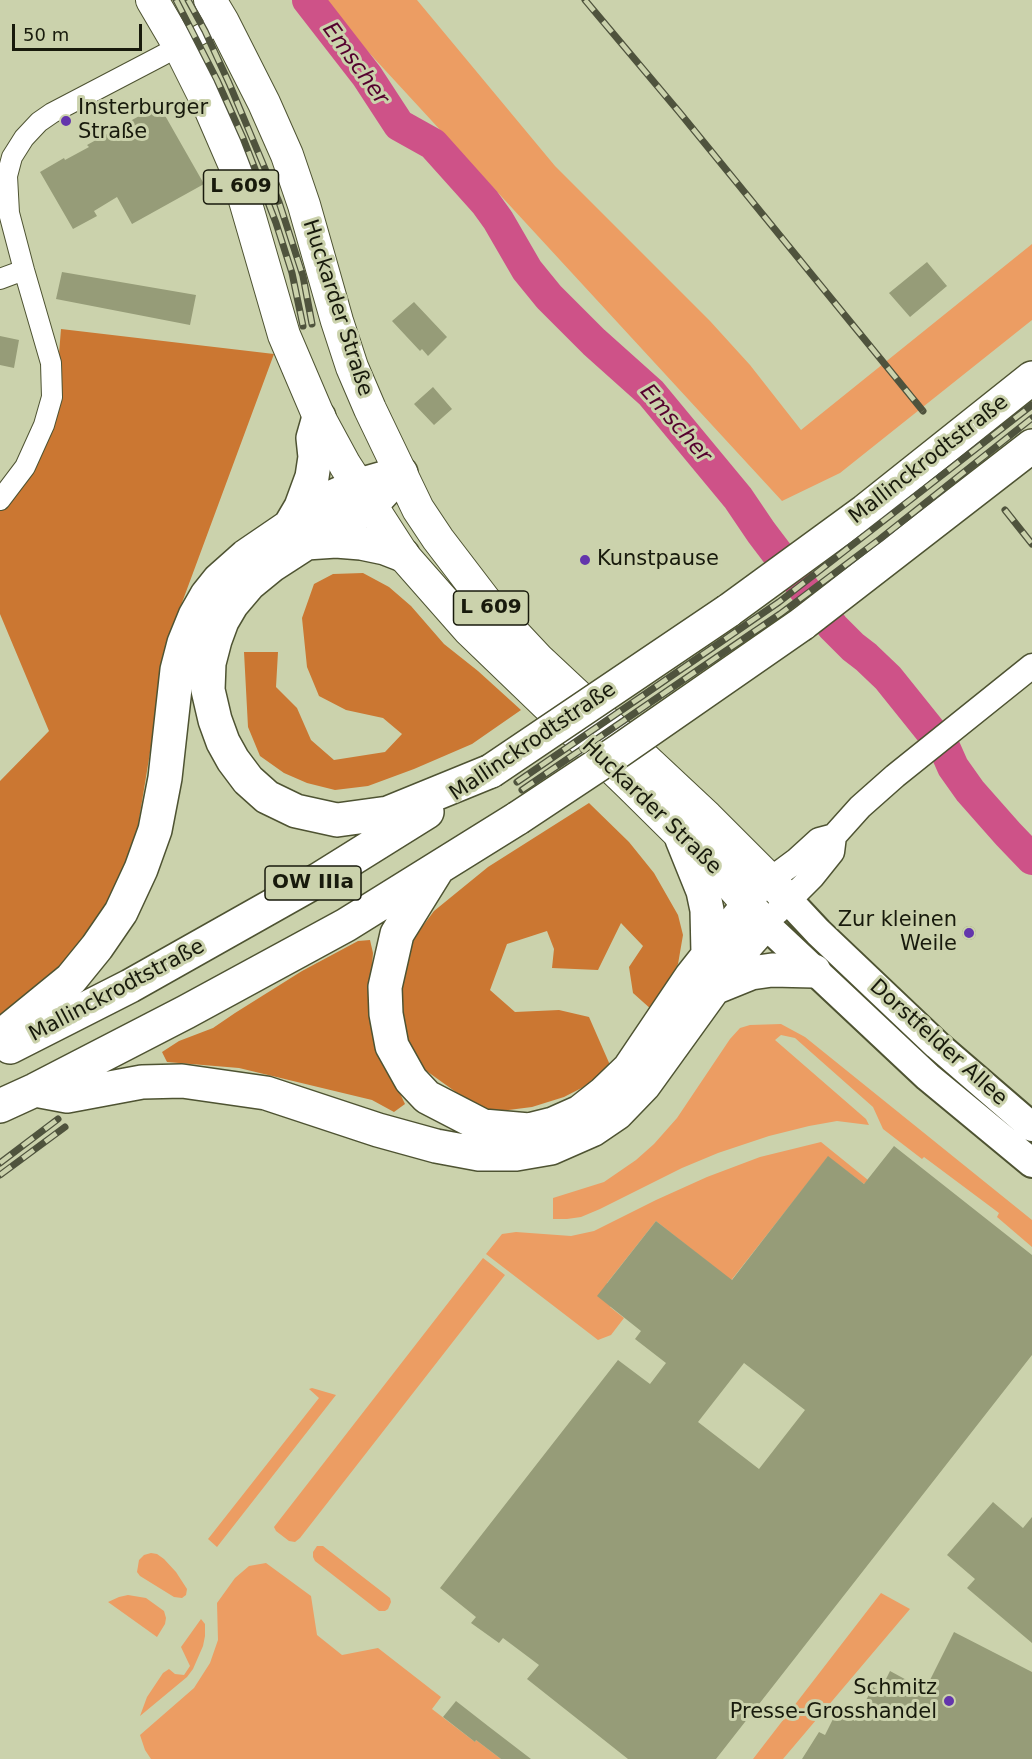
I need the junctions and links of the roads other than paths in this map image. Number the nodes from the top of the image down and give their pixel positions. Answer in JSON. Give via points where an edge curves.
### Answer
{"nodes":[{"id":1,"x":152,"y":0,"type":"edge"},
{"id":2,"x":217,"y":11,"type":"edge"},
{"id":3,"x":179,"y":46,"type":"junction"},
{"id":4,"x":6,"y":155,"type":"edge"},
{"id":5,"x":24,"y":270,"type":"junction"},
{"id":6,"x":0,"y":279,"type":"edge"},
{"id":7,"x":1032,"y":378,"type":"edge"},
{"id":8,"x":319,"y":417,"type":"junction"},
{"id":9,"x":1032,"y":446,"type":"edge"},
{"id":10,"x":401,"y":472,"type":"junction"},
{"id":11,"x":365,"y":495,"type":"junction"},
{"id":12,"x":0,"y":500,"type":"edge"},
{"id":13,"x":298,"y":534,"type":"junction"},
{"id":14,"x":403,"y":555,"type":"junction"},
{"id":15,"x":1032,"y":666,"type":"edge"},
{"id":16,"x":491,"y":771,"type":"junction"},
{"id":17,"x":682,"y":838,"type":"junction"},
{"id":18,"x":438,"y":868,"type":"junction"},
{"id":19,"x":780,"y":890,"type":"junction"},
{"id":20,"x":757,"y":915,"type":"junction"},
{"id":21,"x":708,"y":954,"type":"junction"},
{"id":22,"x":814,"y":971,"type":"junction"},
{"id":23,"x":714,"y":988,"type":"junction"},
{"id":24,"x":0,"y":1037,"type":"edge"},
{"id":25,"x":0,"y":1052,"type":"edge"},
{"id":26,"x":35,"y":1090,"type":"junction"},
{"id":27,"x":0,"y":1106,"type":"edge"},
{"id":28,"x":1032,"y":1127,"type":"edge"},
{"id":29,"x":1032,"y":1163,"type":"edge"}],
"edges":[{"from":1,"to":3,"type":"main road","name":"Huckarder Straße","number":"L 609"},
{"from":2,"to":3,"type":"street"},
{"from":2,"to":10,"type":"main road","name":"Huckarder Straße","number":"L 609","via":[[287,155],[352,367]]},
{"from":3,"to":4,"type":"street","via":[[52,113]]},
{"from":3,"to":8,"type":"main road","name":"Huckarder Straße","number":"L 609","via":[[235,166],[285,335]]},
{"from":4,"to":5,"type":"street","via":[[9,213]]},
{"from":5,"to":6,"type":"street"},
{"from":5,"to":12,"type":"street","via":[[51,363],[52,397],[25,467]]},
{"from":7,"to":16,"type":"highway","name":"Mallinckrodtstraße","bridge":true,"via":[[865,511],[728,611]]},
{"from":8,"to":11,"type":"main road","name":"Huckarder Straße","number":"L 609"},
{"from":8,"to":13,"type":"highway","via":[[313,438],[312,477],[301,507]]},
{"from":9,"to":18,"type":"highway","bridge":true,"via":[[801,624],[619,752]]},
{"from":10,"to":11,"type":"highway"},
{"from":10,"to":19,"type":"main road","name":"Huckarder Straße","number":"L 609","via":[[418,509],[493,611],[538,659]]},
{"from":11,"to":13,"type":"highway","via":[[334,496]]},
{"from":11,"to":14,"type":"main road","name":"Huckarder Straße","number":"L 609"},
{"from":13,"to":14,"type":"highway","via":[[361,543]]},
{"from":13,"to":16,"type":"highway","via":[[232,604],[222,621],[209,663],[208,690],[215,720],[223,742],[248,780],[267,797],[296,811],[337,820],[388,813]]},
{"from":13,"to":24,"type":"highway","via":[[246,556],[207,595],[184,643],[177,670],[155,830],[121,912],[71,980]]},
{"from":14,"to":17,"type":"main road","name":"Huckarder Straße","number":"L 609","via":[[469,630]]},
{"from":15,"to":19,"type":"street","via":[[860,807],[834,836],[832,852],[812,877]]},
{"from":16,"to":25,"type":"highway","name":"Mallinckrodtstraße","number":"OW IIIa","via":[[318,880],[130,986]]},
{"from":17,"to":20,"type":"main road","name":"Huckarder Straße","number":"L 609"},
{"from":17,"to":21,"type":"highway","via":[[704,891]]},
{"from":18,"to":21,"type":"highway","via":[[397,934],[385,987],[386,1014],[392,1046],[411,1080],[427,1097],[483,1126],[529,1130],[580,1112],[629,1069]]},
{"from":18,"to":26,"type":"highway","via":[[346,925]]},
{"from":19,"to":20,"type":"street"},
{"from":19,"to":28,"type":"main road","name":"Dorstfelder Allee","number":"L 609","via":[[840,954]]},
{"from":20,"to":21,"type":"highway"},
{"from":20,"to":22,"type":"main road","name":"Dorstfelder Allee","number":"L 609"},
{"from":20,"to":23,"type":"highway","via":[[748,943]]},
{"from":22,"to":23,"type":"highway","via":[[752,973]]},
{"from":22,"to":29,"type":"main road","name":"Dorstfelder Allee","number":"L 609","via":[[928,1077]]},
{"from":23,"to":26,"type":"highway","via":[[644,1085],[617,1113],[592,1130],[551,1148],[516,1154],[479,1154],[436,1146],[266,1094],[213,1085],[142,1082],[67,1096]]},
{"from":26,"to":27,"type":"highway"}]}
